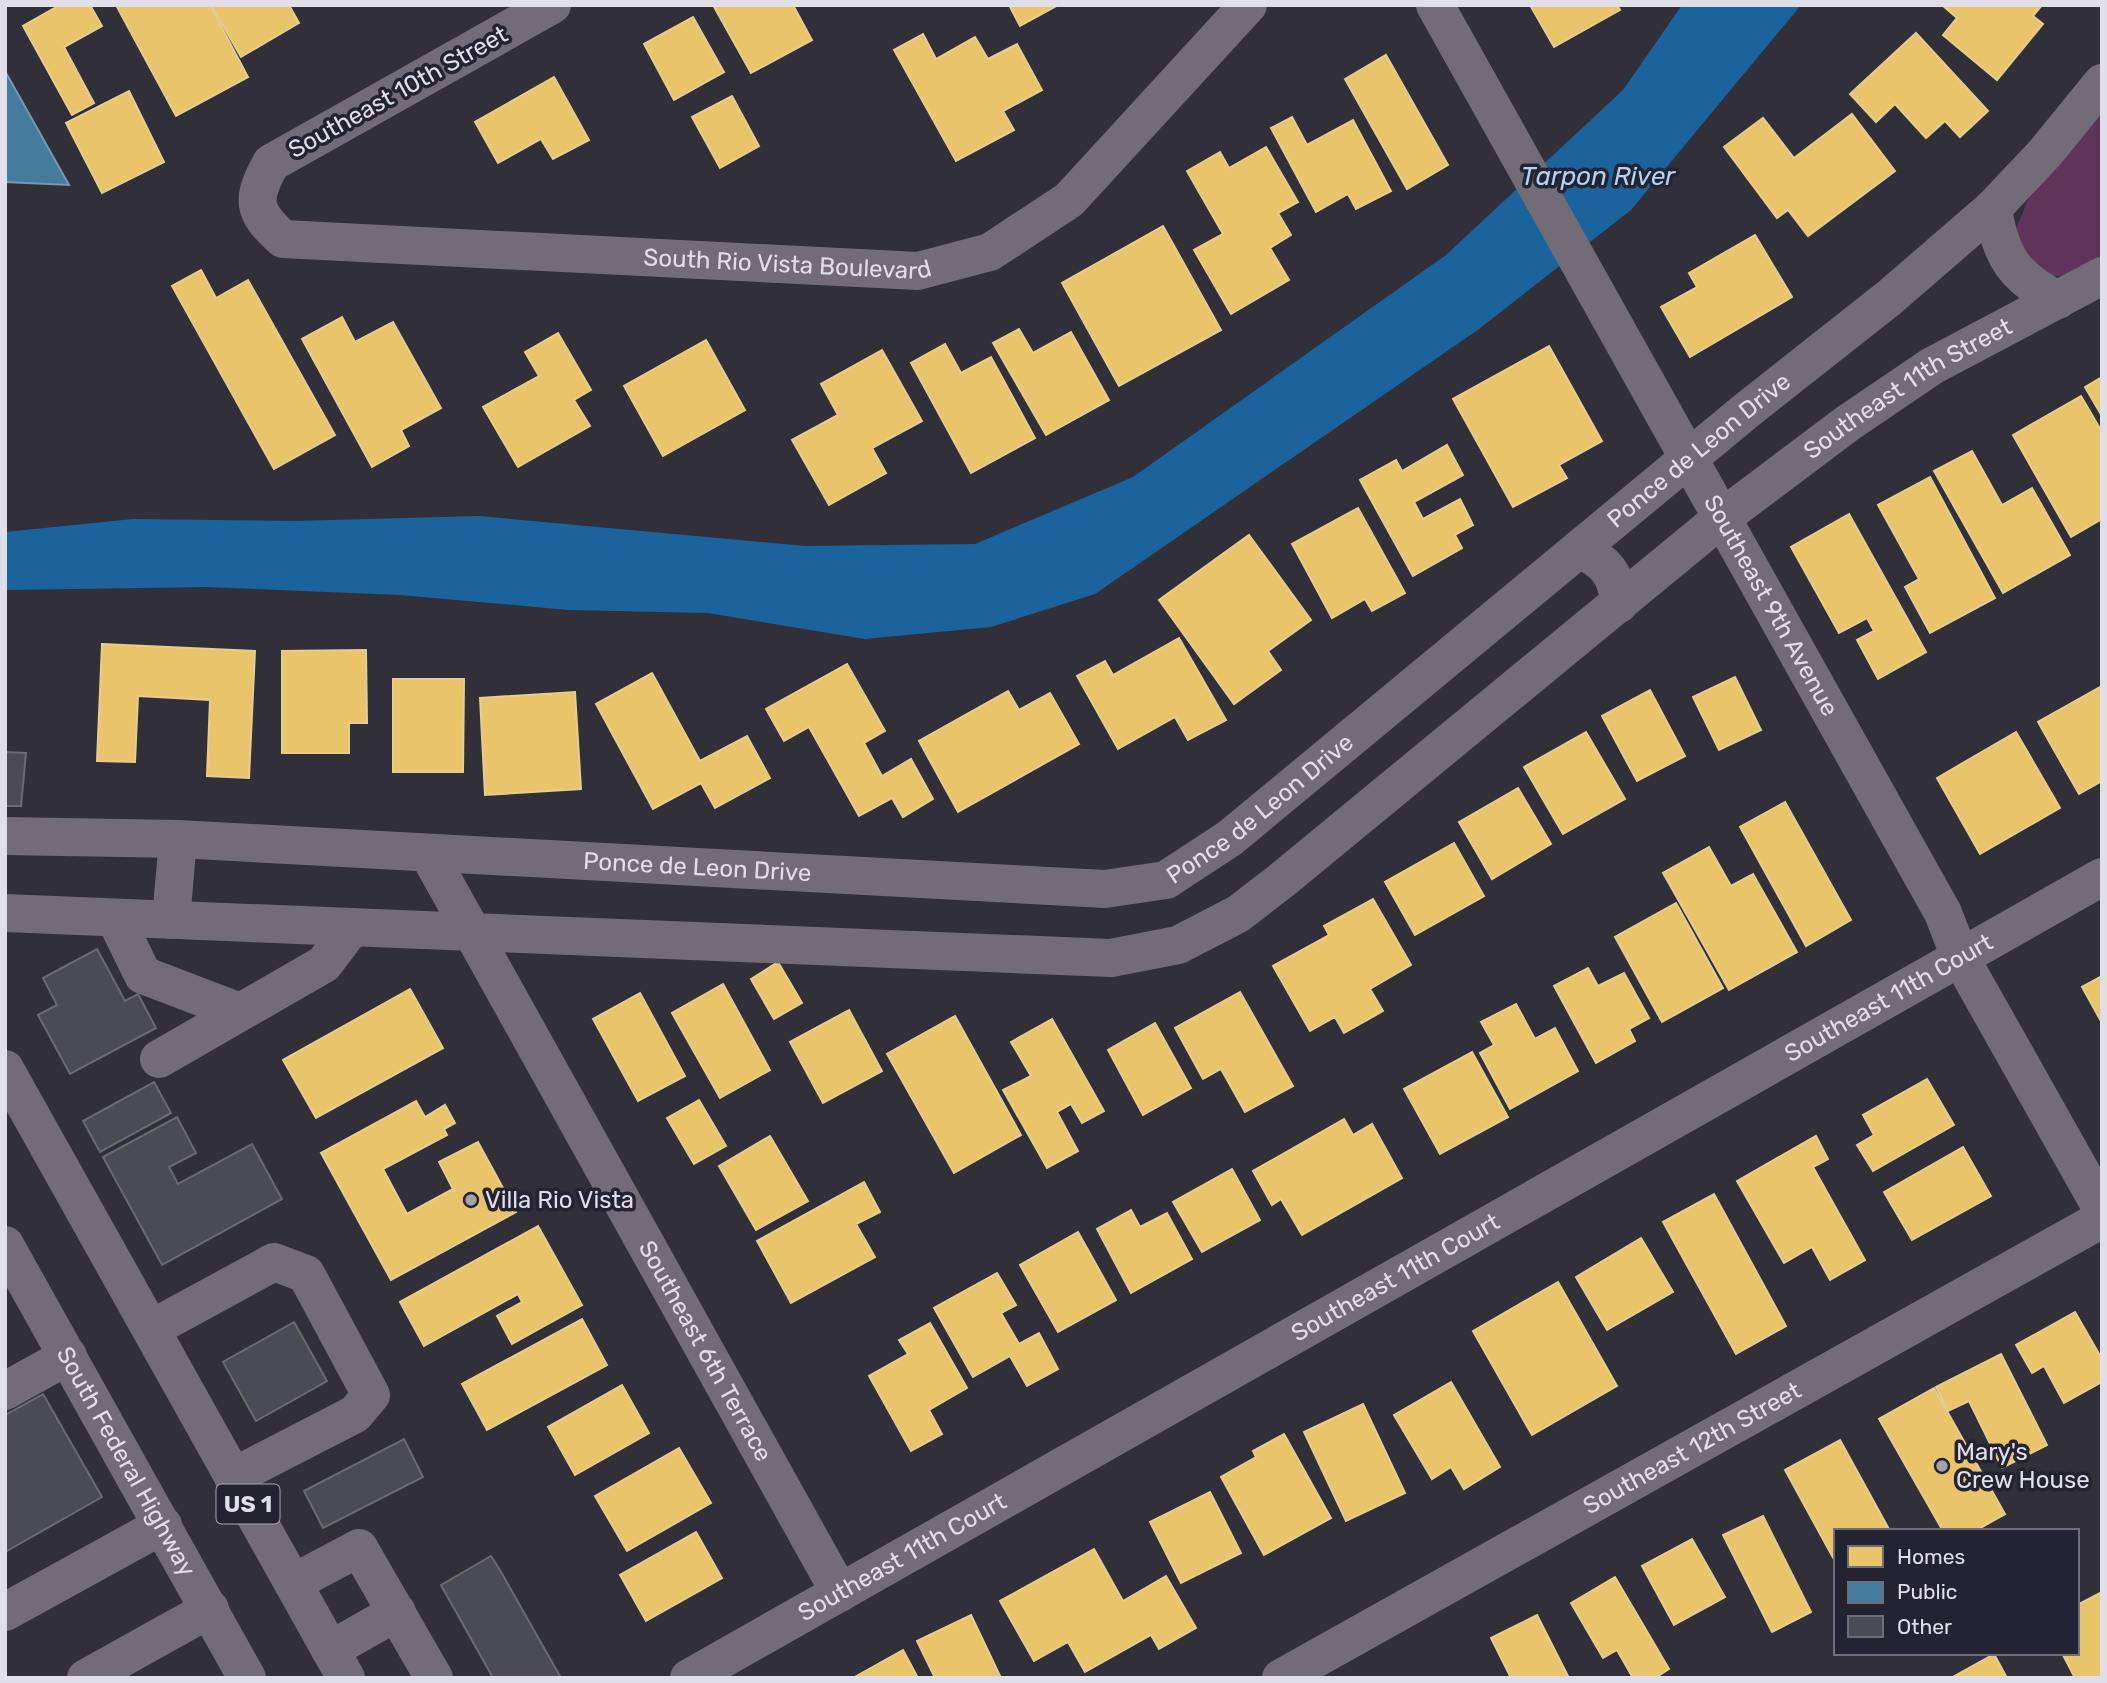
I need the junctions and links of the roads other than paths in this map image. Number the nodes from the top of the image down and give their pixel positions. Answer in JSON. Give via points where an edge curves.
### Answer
{"nodes":[{"id":1,"x":552,"y":5,"type":"edge"},
{"id":2,"x":1248,"y":5,"type":"edge"},
{"id":3,"x":1435,"y":5,"type":"edge"},
{"id":4,"x":2102,"y":83,"type":"edge"},
{"id":5,"x":256,"y":190,"type":"joint"},
{"id":6,"x":1993,"y":208,"type":"junction"},
{"id":7,"x":2102,"y":276,"type":"edge"},
{"id":8,"x":2058,"y":300,"type":"junction"},
{"id":9,"x":1689,"y":458,"type":"junction"},
{"id":10,"x":1723,"y":517,"type":"junction"},
{"id":11,"x":1580,"y":550,"type":"junction"},
{"id":12,"x":1619,"y":604,"type":"junction"},
{"id":13,"x":5,"y":836,"type":"edge"},
{"id":14,"x":178,"y":839,"type":"junction"},
{"id":15,"x":428,"y":853,"type":"junction"},
{"id":16,"x":2102,"y":877,"type":"edge"},
{"id":17,"x":5,"y":913,"type":"edge"},
{"id":18,"x":115,"y":918,"type":"junction"},
{"id":19,"x":171,"y":920,"type":"junction"},
{"id":20,"x":352,"y":927,"type":"junction"},
{"id":21,"x":472,"y":932,"type":"junction"},
{"id":22,"x":1960,"y":957,"type":"junction"},
{"id":23,"x":240,"y":1012,"type":"junction"},
{"id":24,"x":159,"y":1059,"type":"dead end"},
{"id":25,"x":5,"y":1069,"type":"edge"},
{"id":26,"x":5,"y":1126,"type":"edge"},
{"id":27,"x":56,"y":1161,"type":"junction"},
{"id":28,"x":2102,"y":1209,"type":"edge"},
{"id":29,"x":2102,"y":1219,"type":"edge"},
{"id":30,"x":5,"y":1245,"type":"edge"},
{"id":31,"x":151,"y":1329,"type":"junction"},
{"id":32,"x":68,"y":1356,"type":"junction"},
{"id":33,"x":5,"y":1391,"type":"edge"},
{"id":34,"x":233,"y":1477,"type":"junction"},
{"id":35,"x":163,"y":1525,"type":"junction"},
{"id":36,"x":293,"y":1583,"type":"junction"},
{"id":37,"x":840,"y":1593,"type":"junction"},
{"id":38,"x":210,"y":1609,"type":"junction"},
{"id":39,"x":5,"y":1612,"type":"edge"},
{"id":40,"x":397,"y":1612,"type":"junction"},
{"id":41,"x":338,"y":1664,"type":"edge"},
{"id":42,"x":106,"y":1673,"type":"edge"},
{"id":43,"x":247,"y":1678,"type":"edge"},
{"id":44,"x":435,"y":1678,"type":"edge"},
{"id":45,"x":689,"y":1678,"type":"edge"},
{"id":46,"x":1281,"y":1678,"type":"edge"}],
"edges":[{"from":1,"to":5,"type":"street","name":"Southeast 10th Street","via":[[271,163]]},
{"from":2,"to":5,"type":"street","name":"South Rio Vista Boulevard","via":[[1069,200],[990,252],[919,271],[283,239],[263,220]]},
{"from":3,"to":9,"type":"street","name":"Southeast 9th Avenue"},
{"from":4,"to":6,"type":"street","name":"Ponce de Leon Drive"},
{"from":6,"to":8,"type":"street","via":[[1997,238],[2011,265],[2032,286]]},
{"from":6,"to":9,"type":"street","name":"Ponce de Leon Drive"},
{"from":7,"to":8,"type":"street","name":"Southeast 11th Street"},
{"from":8,"to":10,"type":"street","name":"Southeast 11th Street","via":[[1932,366]]},
{"from":9,"to":10,"type":"street","name":"Southeast 9th Avenue"},
{"from":9,"to":11,"type":"street","name":"Ponce de Leon Drive"},
{"from":10,"to":12,"type":"street"},
{"from":10,"to":22,"type":"street","name":"Southeast 9th Avenue","via":[[1943,913]]},
{"from":11,"to":12,"type":"street","via":[[1609,569],[1618,586]]},
{"from":11,"to":15,"type":"street","name":"Ponce de Leon Drive","via":[[1230,838],[1166,880],[1105,889]]},
{"from":12,"to":21,"type":"street","via":[[1282,880],[1238,914],[1178,945],[1111,958]]},
{"from":13,"to":14,"type":"street","name":"Ponce de Leon Drive"},
{"from":14,"to":15,"type":"street","name":"Ponce de Leon Drive"},
{"from":14,"to":19,"type":"street"},
{"from":15,"to":21,"type":"street","name":"Southeast 6th Terrace"},
{"from":16,"to":22,"type":"street","name":"Southeast 11th Court"},
{"from":17,"to":18,"type":"street"},
{"from":18,"to":19,"type":"street"},
{"from":18,"to":23,"type":"street","via":[[143,975]]},
{"from":19,"to":20,"type":"street"},
{"from":20,"to":21,"type":"street"},
{"from":20,"to":23,"type":"street","via":[[324,964]]},
{"from":21,"to":37,"type":"street","name":"Southeast 6th Terrace"},
{"from":22,"to":28,"type":"street","name":"Southeast 9th Avenue"},
{"from":22,"to":37,"type":"street","name":"Southeast 11th Court"},
{"from":23,"to":24,"type":"street"},
{"from":25,"to":27,"type":"main road","number":"US 1"},
{"from":26,"to":27,"type":"main road"},
{"from":27,"to":31,"type":"main road","number":"US 1"},
{"from":29,"to":46,"type":"street","name":"Southeast 12th Street"},
{"from":30,"to":32,"type":"main road","name":"South Federal Highway"},
{"from":31,"to":34,"type":"main road","number":"US 1"},
{"from":31,"to":34,"type":"street","via":[[274,1262],[306,1275],[371,1395],[355,1414]]},
{"from":32,"to":33,"type":"street"},
{"from":32,"to":35,"type":"main road","name":"South Federal Highway"},
{"from":34,"to":36,"type":"main road","number":"US 1"},
{"from":35,"to":38,"type":"main road","name":"South Federal Highway"},
{"from":35,"to":39,"type":"street"},
{"from":36,"to":40,"type":"street","via":[[359,1548]]},
{"from":36,"to":41,"type":"main road","number":"US 1"},
{"from":37,"to":45,"type":"street","name":"Southeast 11th Court"},
{"from":38,"to":42,"type":"street"},
{"from":38,"to":43,"type":"main road","name":"South Federal Highway"},
{"from":40,"to":41,"type":"street"},
{"from":40,"to":44,"type":"street"}]}
